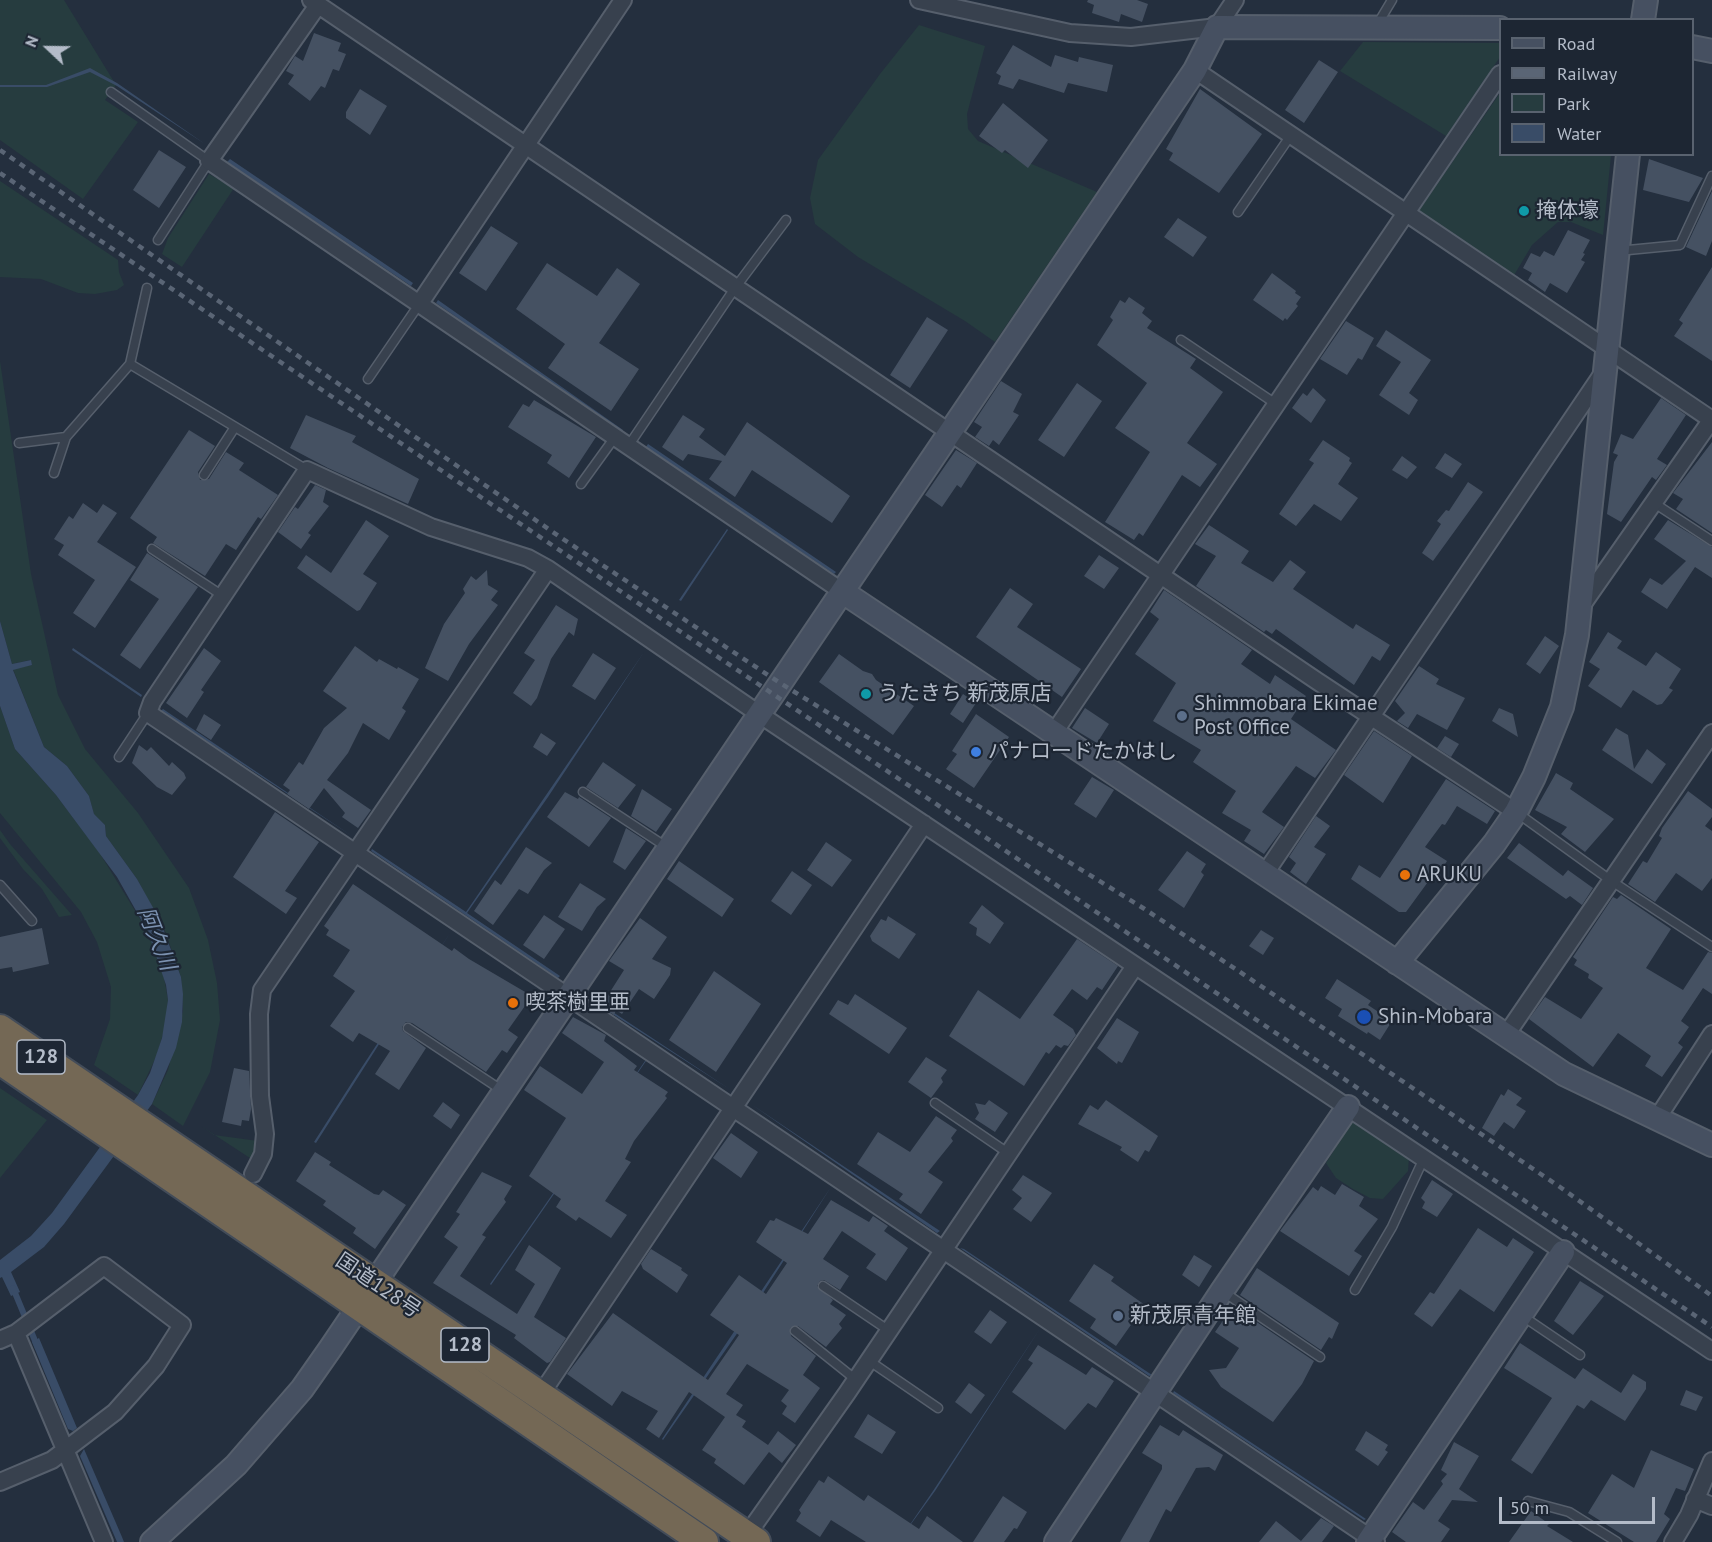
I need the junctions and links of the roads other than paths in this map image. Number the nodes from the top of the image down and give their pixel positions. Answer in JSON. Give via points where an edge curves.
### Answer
{"nodes":[{"id":1,"x":623,"y":0,"type":"edge"},
{"id":2,"x":1234,"y":0,"type":"edge"},
{"id":3,"x":1392,"y":0,"type":"edge"},
{"id":4,"x":1646,"y":0,"type":"edge"},
{"id":5,"x":927,"y":1,"type":"edge"},
{"id":6,"x":314,"y":2,"type":"edge"},
{"id":7,"x":1643,"y":18,"type":"edge"},
{"id":8,"x":1216,"y":27,"type":"junction"},
{"id":9,"x":1375,"y":28,"type":"junction"},
{"id":10,"x":1499,"y":28,"type":"edge"},
{"id":11,"x":1694,"y":47,"type":"edge"},
{"id":12,"x":1712,"y":51,"type":"edge"},
{"id":13,"x":1195,"y":70,"type":"junction"},
{"id":14,"x":1499,"y":75,"type":"edge"},
{"id":15,"x":111,"y":92,"type":"dead end"},
{"id":16,"x":1291,"y":135,"type":"junction"},
{"id":17,"x":525,"y":145,"type":"junction"},
{"id":18,"x":1628,"y":156,"type":"edge"},
{"id":19,"x":209,"y":161,"type":"junction"},
{"id":20,"x":1712,"y":176,"type":"edge"},
{"id":21,"x":1238,"y":212,"type":"dead end"},
{"id":22,"x":1404,"y":213,"type":"junction"},
{"id":23,"x":786,"y":220,"type":"dead end"},
{"id":24,"x":158,"y":240,"type":"dead end"},
{"id":25,"x":1617,"y":251,"type":"junction"},
{"id":26,"x":147,"y":288,"type":"dead end"},
{"id":27,"x":735,"y":288,"type":"junction"},
{"id":28,"x":420,"y":303,"type":"junction"},
{"id":29,"x":1181,"y":340,"type":"dead end"},
{"id":30,"x":1607,"y":347,"type":"junction"},
{"id":31,"x":130,"y":364,"type":"junction"},
{"id":32,"x":1604,"y":373,"type":"junction"},
{"id":33,"x":368,"y":380,"type":"dead end"},
{"id":34,"x":1276,"y":404,"type":"junction"},
{"id":35,"x":1712,"y":419,"type":"edge"},
{"id":36,"x":235,"y":427,"type":"junction"},
{"id":37,"x":949,"y":433,"type":"junction"},
{"id":38,"x":66,"y":437,"type":"junction"},
{"id":39,"x":622,"y":441,"type":"junction"},
{"id":40,"x":19,"y":442,"type":"dead end"},
{"id":41,"x":307,"y":470,"type":"junction"},
{"id":42,"x":54,"y":473,"type":"dead end"},
{"id":43,"x":204,"y":475,"type":"dead end"},
{"id":44,"x":581,"y":484,"type":"dead end"},
{"id":45,"x":1654,"y":502,"type":"junction"},
{"id":46,"x":1712,"y":542,"type":"edge"},
{"id":47,"x":152,"y":549,"type":"dead end"},
{"id":48,"x":548,"y":569,"type":"junction"},
{"id":49,"x":1160,"y":575,"type":"junction"},
{"id":50,"x":843,"y":592,"type":"junction"},
{"id":51,"x":223,"y":596,"type":"junction"},
{"id":52,"x":1580,"y":609,"type":"junction"},
{"id":53,"x":148,"y":713,"type":"junction"},
{"id":54,"x":759,"y":714,"type":"junction"},
{"id":55,"x":1371,"y":716,"type":"junction"},
{"id":56,"x":1055,"y":731,"type":"junction"},
{"id":57,"x":1712,"y":734,"type":"edge"},
{"id":58,"x":119,"y":757,"type":"dead end"},
{"id":59,"x":583,"y":792,"type":"dead end"},
{"id":60,"x":1516,"y":812,"type":"junction"},
{"id":61,"x":924,"y":824,"type":"junction"},
{"id":62,"x":668,"y":848,"type":"junction"},
{"id":63,"x":355,"y":853,"type":"junction"},
{"id":64,"x":1266,"y":872,"type":"junction"},
{"id":65,"x":1612,"y":882,"type":"junction"},
{"id":66,"x":0,"y":885,"type":"edge"},
{"id":67,"x":32,"y":921,"type":"dead end"},
{"id":68,"x":1712,"y":947,"type":"edge"},
{"id":69,"x":1397,"y":963,"type":"junction"},
{"id":70,"x":1135,"y":966,"type":"junction"},
{"id":71,"x":567,"y":997,"type":"junction"},
{"id":72,"x":408,"y":1028,"type":"dead end"},
{"id":73,"x":0,"y":1029,"type":"edge"},
{"id":74,"x":1712,"y":1034,"type":"edge"},
{"id":75,"x":1506,"y":1035,"type":"junction"},
{"id":76,"x":0,"y":1060,"type":"edge"},
{"id":77,"x":504,"y":1091,"type":"junction"},
{"id":78,"x":77,"y":1097,"type":"junction"},
{"id":79,"x":935,"y":1102,"type":"dead end"},
{"id":80,"x":1348,"y":1107,"type":"junction"},
{"id":81,"x":733,"y":1108,"type":"junction"},
{"id":82,"x":1656,"y":1120,"type":"junction"},
{"id":83,"x":1712,"y":1145,"type":"edge"},
{"id":84,"x":1008,"y":1153,"type":"junction"},
{"id":85,"x":1424,"y":1158,"type":"junction"},
{"id":86,"x":253,"y":1174,"type":"dead end"},
{"id":87,"x":943,"y":1249,"type":"junction"},
{"id":88,"x":1563,"y":1252,"type":"junction"},
{"id":89,"x":823,"y":1286,"type":"dead end"},
{"id":90,"x":1355,"y":1290,"type":"dead end"},
{"id":91,"x":1222,"y":1291,"type":"junction"},
{"id":92,"x":367,"y":1295,"type":"junction"},
{"id":93,"x":1521,"y":1315,"type":"junction"},
{"id":94,"x":888,"y":1330,"type":"junction"},
{"id":95,"x":795,"y":1331,"type":"dead end"},
{"id":96,"x":16,"y":1333,"type":"junction"},
{"id":97,"x":0,"y":1340,"type":"edge"},
{"id":98,"x":1712,"y":1351,"type":"edge"},
{"id":99,"x":1580,"y":1355,"type":"dead end"},
{"id":100,"x":1320,"y":1357,"type":"dead end"},
{"id":101,"x":867,"y":1360,"type":"junction"},
{"id":102,"x":855,"y":1379,"type":"junction"},
{"id":103,"x":1154,"y":1393,"type":"junction"},
{"id":104,"x":540,"y":1395,"type":"junction"},
{"id":105,"x":938,"y":1408,"type":"dead end"},
{"id":106,"x":524,"y":1418,"type":"junction"},
{"id":107,"x":66,"y":1449,"type":"junction"},
{"id":108,"x":1712,"y":1461,"type":"edge"},
{"id":109,"x":0,"y":1482,"type":"edge"},
{"id":110,"x":1695,"y":1499,"type":"junction"},
{"id":111,"x":1528,"y":1501,"type":"dead end"},
{"id":112,"x":1712,"y":1506,"type":"edge"},
{"id":113,"x":162,"y":1539,"type":"edge"},
{"id":114,"x":748,"y":1540,"type":"edge"},
{"id":115,"x":1372,"y":1541,"type":"edge"},
{"id":116,"x":104,"y":1542,"type":"edge"},
{"id":117,"x":704,"y":1542,"type":"edge"},
{"id":118,"x":1056,"y":1542,"type":"edge"},
{"id":119,"x":1617,"y":1542,"type":"edge"},
{"id":120,"x":1673,"y":1542,"type":"edge"}],
"edges":[{"from":1,"to":17,"type":"street"},
{"from":2,"to":8,"type":"street"},
{"from":3,"to":9,"type":"lane"},
{"from":4,"to":7,"type":"street"},
{"from":5,"to":8,"type":"street","via":[[1070,33],[1131,37]]},
{"from":6,"to":17,"type":"street"},
{"from":6,"to":19,"type":"street"},
{"from":8,"to":9,"type":"street"},
{"from":8,"to":13,"type":"street"},
{"from":9,"to":10,"type":"street"},
{"from":11,"to":12,"type":"street"},
{"from":13,"to":16,"type":"street"},
{"from":13,"to":37,"type":"street"},
{"from":14,"to":22,"type":"street"},
{"from":15,"to":19,"type":"lane"},
{"from":16,"to":21,"type":"lane"},
{"from":16,"to":22,"type":"street"},
{"from":17,"to":27,"type":"street"},
{"from":17,"to":28,"type":"street"},
{"from":18,"to":25,"type":"street"},
{"from":19,"to":24,"type":"lane"},
{"from":19,"to":28,"type":"street"},
{"from":20,"to":25,"type":"lane","via":[[1680,245]]},
{"from":22,"to":30,"type":"street"},
{"from":22,"to":34,"type":"street"},
{"from":23,"to":27,"type":"lane"},
{"from":25,"to":30,"type":"street"},
{"from":26,"to":31,"type":"lane"},
{"from":27,"to":37,"type":"street"},
{"from":27,"to":39,"type":"lane"},
{"from":28,"to":33,"type":"lane"},
{"from":28,"to":39,"type":"street"},
{"from":29,"to":34,"type":"lane"},
{"from":30,"to":32,"type":"street"},
{"from":30,"to":35,"type":"street"},
{"from":31,"to":36,"type":"lane"},
{"from":31,"to":38,"type":"lane"},
{"from":32,"to":52,"type":"street"},
{"from":32,"to":55,"type":"street"},
{"from":34,"to":49,"type":"street"},
{"from":35,"to":45,"type":"street"},
{"from":36,"to":41,"type":"lane"},
{"from":36,"to":43,"type":"lane"},
{"from":37,"to":49,"type":"street"},
{"from":37,"to":50,"type":"street"},
{"from":38,"to":40,"type":"lane"},
{"from":38,"to":42,"type":"lane"},
{"from":39,"to":44,"type":"lane"},
{"from":39,"to":50,"type":"street"},
{"from":41,"to":48,"type":"street","via":[[412,519],[528,558]]},
{"from":41,"to":51,"type":"street"},
{"from":45,"to":46,"type":"lane"},
{"from":45,"to":52,"type":"street"},
{"from":47,"to":51,"type":"lane"},
{"from":48,"to":54,"type":"street"},
{"from":48,"to":63,"type":"street"},
{"from":49,"to":55,"type":"street"},
{"from":49,"to":56,"type":"street"},
{"from":50,"to":54,"type":"street"},
{"from":50,"to":56,"type":"street"},
{"from":51,"to":53,"type":"street"},
{"from":52,"to":60,"type":"street","via":[[1562,707]]},
{"from":53,"to":58,"type":"lane"},
{"from":53,"to":63,"type":"street"},
{"from":54,"to":61,"type":"street"},
{"from":54,"to":62,"type":"street"},
{"from":55,"to":60,"type":"street"},
{"from":55,"to":64,"type":"street"},
{"from":56,"to":64,"type":"street"},
{"from":57,"to":65,"type":"street"},
{"from":59,"to":62,"type":"lane"},
{"from":60,"to":65,"type":"lane"},
{"from":60,"to":69,"type":"street"},
{"from":61,"to":70,"type":"street"},
{"from":61,"to":81,"type":"street"},
{"from":62,"to":71,"type":"street"},
{"from":63,"to":71,"type":"street"},
{"from":63,"to":86,"type":"street","via":[[262,990],[259,1074],[265,1134],[263,1154]]},
{"from":64,"to":69,"type":"street"},
{"from":65,"to":68,"type":"lane"},
{"from":65,"to":75,"type":"street"},
{"from":66,"to":67,"type":"lane"},
{"from":69,"to":75,"type":"street"},
{"from":70,"to":80,"type":"street"},
{"from":70,"to":84,"type":"street"},
{"from":71,"to":77,"type":"street"},
{"from":71,"to":81,"type":"street"},
{"from":72,"to":77,"type":"lane"},
{"from":73,"to":78,"type":"highway","name":"国道128号","number":"128"},
{"from":74,"to":82,"type":"street"},
{"from":75,"to":82,"type":"street","via":[[1564,1074]]},
{"from":76,"to":78,"type":"highway","name":"国道128号","number":"128"},
{"from":77,"to":92,"type":"street"},
{"from":78,"to":92,"type":"highway","name":"国道128号","number":"128"},
{"from":79,"to":84,"type":"lane"},
{"from":80,"to":85,"type":"street"},
{"from":80,"to":91,"type":"street"},
{"from":81,"to":87,"type":"street"},
{"from":81,"to":104,"type":"street"},
{"from":82,"to":83,"type":"street"},
{"from":84,"to":87,"type":"street"},
{"from":85,"to":88,"type":"street"},
{"from":85,"to":90,"type":"lane","via":[[1392,1227]]},
{"from":87,"to":94,"type":"street"},
{"from":87,"to":103,"type":"street"},
{"from":88,"to":93,"type":"street"},
{"from":88,"to":98,"type":"street"},
{"from":89,"to":94,"type":"lane"},
{"from":91,"to":100,"type":"lane"},
{"from":91,"to":103,"type":"street"},
{"from":92,"to":104,"type":"highway","name":"国道128号","number":"128"},
{"from":92,"to":106,"type":"highway","name":"国道128号","number":"128"},
{"from":92,"to":113,"type":"street","via":[[303,1389],[236,1465]]},
{"from":93,"to":99,"type":"lane"},
{"from":93,"to":115,"type":"street"},
{"from":94,"to":101,"type":"street"},
{"from":95,"to":102,"type":"lane"},
{"from":96,"to":97,"type":"street"},
{"from":96,"to":107,"type":"street"},
{"from":96,"to":107,"type":"street","via":[[104,1266],[182,1325],[156,1366],[115,1412]]},
{"from":101,"to":102,"type":"street"},
{"from":101,"to":105,"type":"lane"},
{"from":102,"to":114,"type":"street"},
{"from":103,"to":115,"type":"street"},
{"from":103,"to":118,"type":"street"},
{"from":104,"to":106,"type":"street"},
{"from":104,"to":114,"type":"highway","name":"国道128号","number":"128"},
{"from":106,"to":117,"type":"highway","name":"国道128号","number":"128"},
{"from":107,"to":109,"type":"street","via":[[52,1460]]},
{"from":107,"to":116,"type":"street"},
{"from":108,"to":110,"type":"street"},
{"from":110,"to":112,"type":"street"},
{"from":110,"to":120,"type":"street"},
{"from":111,"to":119,"type":"lane","via":[[1569,1512]]}]}
